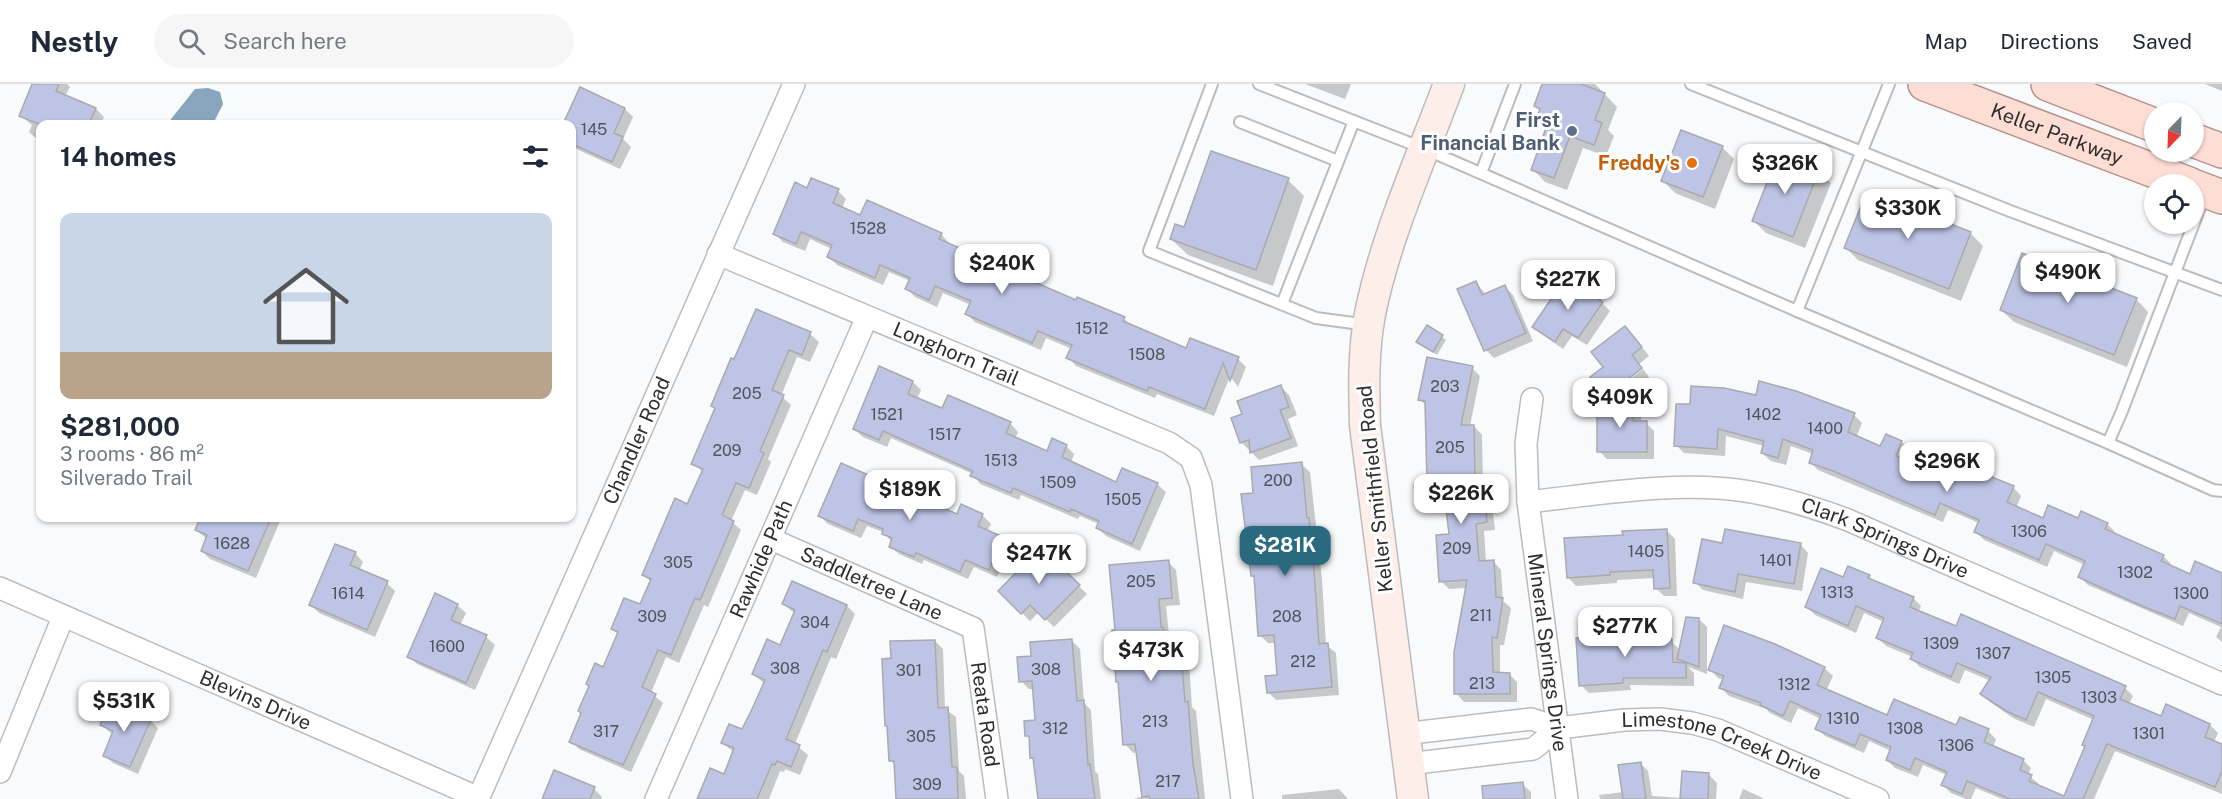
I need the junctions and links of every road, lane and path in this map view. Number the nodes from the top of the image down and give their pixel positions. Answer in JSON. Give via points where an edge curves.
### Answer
{"nodes":[{"id":1,"x":794,"y":84,"type":"edge"},
{"id":2,"x":1212,"y":84,"type":"edge"},
{"id":3,"x":1259,"y":84,"type":"edge"},
{"id":4,"x":1449,"y":84,"type":"edge"},
{"id":5,"x":1515,"y":84,"type":"edge"},
{"id":6,"x":1691,"y":84,"type":"edge"},
{"id":7,"x":1889,"y":84,"type":"edge"},
{"id":8,"x":1925,"y":84,"type":"edge"},
{"id":9,"x":2061,"y":87,"type":"edge"},
{"id":10,"x":1354,"y":121,"type":"junction"},
{"id":11,"x":2144,"y":121,"type":"edge"},
{"id":12,"x":1240,"y":122,"type":"dead end"},
{"id":13,"x":2204,"y":144,"type":"edge"},
{"id":14,"x":1425,"y":148,"type":"junction"},
{"id":15,"x":1862,"y":151,"type":"junction"},
{"id":16,"x":2222,"y":151,"type":"edge"},
{"id":17,"x":1338,"y":161,"type":"junction"},
{"id":18,"x":1481,"y":173,"type":"junction"},
{"id":19,"x":2160,"y":174,"type":"edge"},
{"id":20,"x":2188,"y":234,"type":"edge"},
{"id":21,"x":718,"y":254,"type":"junction"},
{"id":22,"x":2175,"y":272,"type":"junction"},
{"id":23,"x":2222,"y":290,"type":"edge"},
{"id":24,"x":1282,"y":304,"type":"junction"},
{"id":25,"x":1797,"y":311,"type":"junction"},
{"id":26,"x":867,"y":317,"type":"junction"},
{"id":27,"x":1369,"y":325,"type":"junction"},
{"id":28,"x":1532,"y":399,"type":"dead end"},
{"id":29,"x":2108,"y":444,"type":"junction"},
{"id":30,"x":2222,"y":491,"type":"edge"},
{"id":31,"x":1528,"y":502,"type":"junction"},
{"id":32,"x":771,"y":539,"type":"junction"},
{"id":33,"x":0,"y":588,"type":"edge"},
{"id":34,"x":63,"y":617,"type":"junction"},
{"id":35,"x":973,"y":628,"type":"joint"},
{"id":36,"x":2222,"y":684,"type":"edge"},
{"id":37,"x":1559,"y":728,"type":"junction"},
{"id":38,"x":1403,"y":734,"type":"junction"},
{"id":39,"x":1408,"y":764,"type":"junction"},
{"id":40,"x":0,"y":772,"type":"edge"},
{"id":41,"x":479,"y":798,"type":"edge"},
{"id":42,"x":656,"y":799,"type":"edge"},
{"id":43,"x":997,"y":799,"type":"edge"},
{"id":44,"x":1242,"y":799,"type":"edge"},
{"id":45,"x":1413,"y":799,"type":"edge"},
{"id":46,"x":1567,"y":799,"type":"edge"},
{"id":47,"x":1878,"y":799,"type":"edge"}],
"edges":[{"from":1,"to":21,"type":"street","name":"Chandler Road"},
{"from":2,"to":24,"type":"lane","via":[[1149,251]]},
{"from":3,"to":10,"type":"lane"},
{"from":4,"to":14,"type":"main road","name":"Keller Smithfield Road"},
{"from":5,"to":18,"type":"lane"},
{"from":6,"to":15,"type":"lane"},
{"from":7,"to":15,"type":"lane"},
{"from":8,"to":19,"type":"main road","name":"Keller Parkway"},
{"from":9,"to":11,"type":"main road"},
{"from":10,"to":14,"type":"lane"},
{"from":10,"to":17,"type":"lane"},
{"from":12,"to":17,"type":"lane"},
{"from":13,"to":16,"type":"main road"},
{"from":14,"to":18,"type":"lane"},
{"from":14,"to":27,"type":"main road","name":"Keller Smithfield Road","via":[[1393,234]]},
{"from":15,"to":22,"type":"lane"},
{"from":15,"to":25,"type":"lane"},
{"from":17,"to":24,"type":"lane"},
{"from":18,"to":25,"type":"lane"},
{"from":20,"to":22,"type":"lane"},
{"from":21,"to":26,"type":"street","name":"Longhorn Trail"},
{"from":21,"to":41,"type":"street","name":"Chandler Road"},
{"from":22,"to":23,"type":"lane"},
{"from":22,"to":29,"type":"lane"},
{"from":24,"to":27,"type":"lane","via":[[1317,318]]},
{"from":25,"to":29,"type":"lane"},
{"from":26,"to":32,"type":"street","name":"Rawhide Path"},
{"from":26,"to":44,"type":"street","name":"Longhorn Trail","via":[[1168,442],[1191,458],[1201,485]]},
{"from":27,"to":38,"type":"main road","name":"Keller Smithfield Road","via":[[1364,364],[1365,424]]},
{"from":28,"to":31,"type":"street","name":"Mineral Springs Drive","via":[[1526,442]]},
{"from":29,"to":30,"type":"lane"},
{"from":31,"to":36,"type":"street","name":"Clark Springs Drive","via":[[1629,490],[1686,488],[1749,492],[1801,503]]},
{"from":31,"to":37,"type":"street","name":"Mineral Springs Drive"},
{"from":32,"to":35,"type":"street","name":"Saddletree Lane"},
{"from":32,"to":42,"type":"street","name":"Rawhide Path"},
{"from":33,"to":34,"type":"street","name":"Blevins Drive"},
{"from":34,"to":40,"type":"street"},
{"from":34,"to":41,"type":"street","name":"Blevins Drive"},
{"from":35,"to":43,"type":"street","name":"Reata Road"},
{"from":37,"to":38,"type":"street","name":"Limestone Creek Drive","via":[[1531,719]]},
{"from":37,"to":39,"type":"street","via":[[1533,749]]},
{"from":37,"to":46,"type":"street","name":"Mineral Springs Drive"},
{"from":37,"to":47,"type":"street","name":"Limestone Creek Drive","via":[[1624,720],[1692,723],[1718,730]]},
{"from":38,"to":39,"type":"main road","name":"Keller Smithfield Road"},
{"from":39,"to":45,"type":"main road","name":"Keller Smithfield Road"}]}
